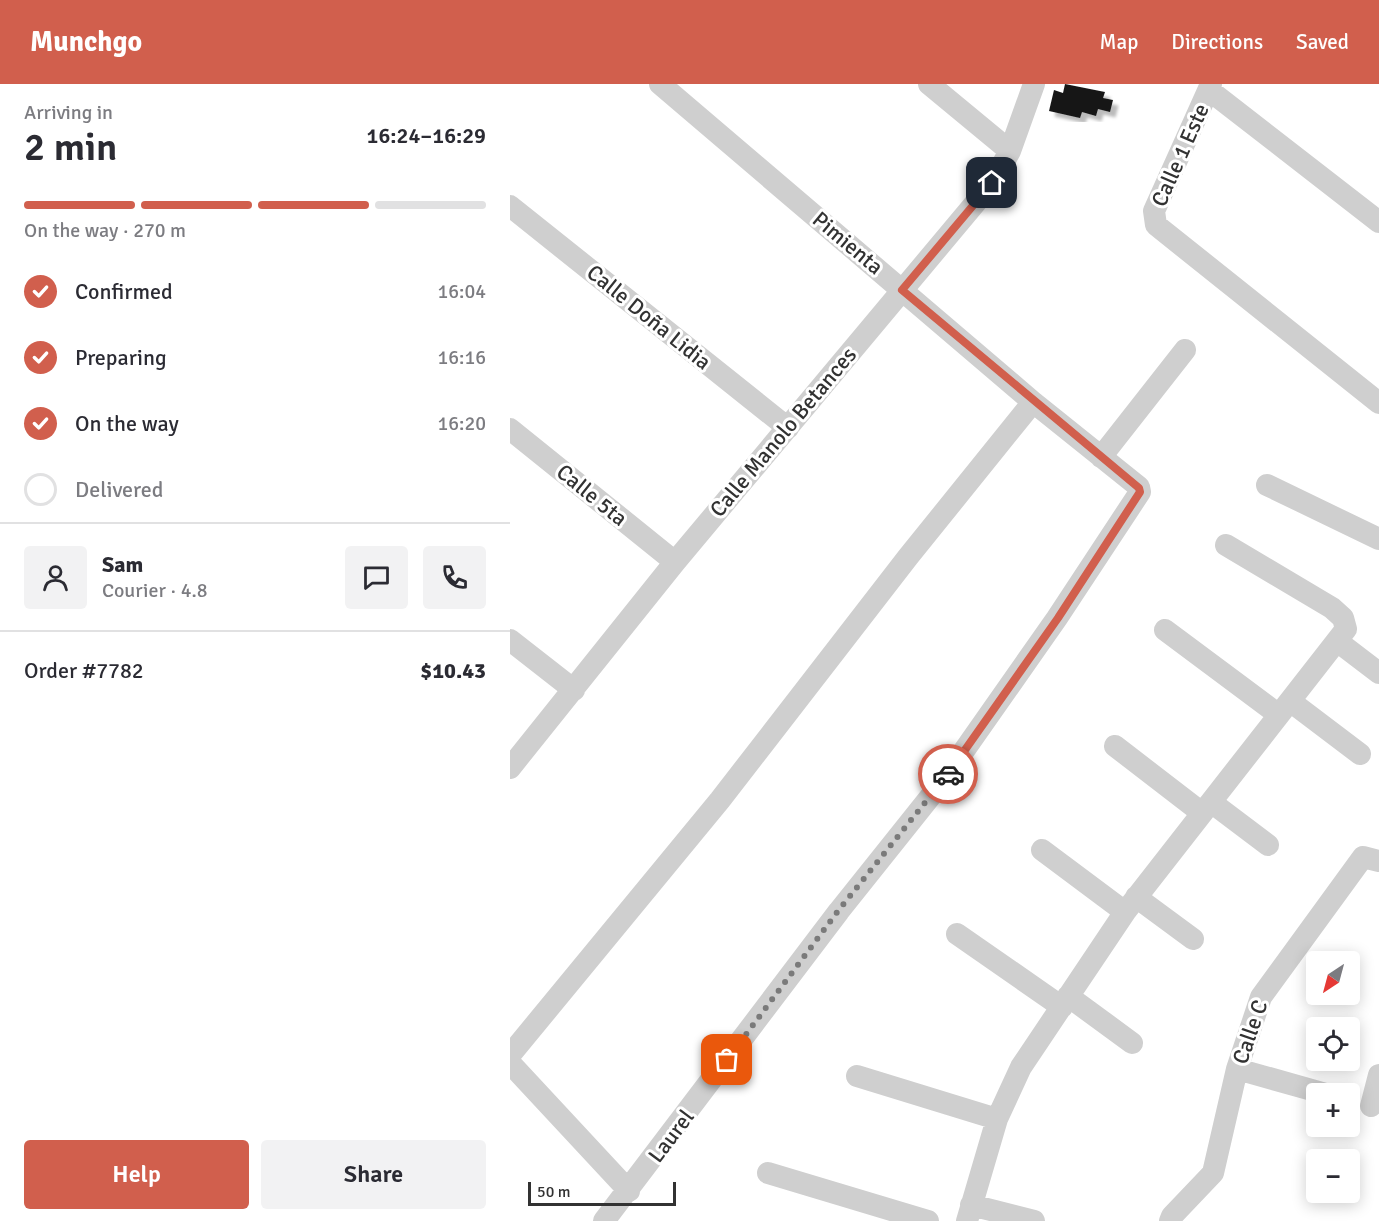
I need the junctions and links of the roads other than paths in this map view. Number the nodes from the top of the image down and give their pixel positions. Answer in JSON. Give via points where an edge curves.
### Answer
{"nodes":[{"id":1,"x":660,"y":84,"type":"edge"},
{"id":2,"x":929,"y":84,"type":"edge"},
{"id":3,"x":1034,"y":84,"type":"edge"},
{"id":4,"x":1210,"y":87,"type":"edge"},
{"id":5,"x":1010,"y":152,"type":"junction"},
{"id":6,"x":510,"y":206,"type":"edge"},
{"id":7,"x":1379,"y":222,"type":"edge"},
{"id":8,"x":902,"y":290,"type":"junction"},
{"id":9,"x":1185,"y":350,"type":"dead end"},
{"id":10,"x":1033,"y":402,"type":"junction"},
{"id":11,"x":1379,"y":403,"type":"edge"},
{"id":12,"x":788,"y":428,"type":"junction"},
{"id":13,"x":510,"y":429,"type":"edge"},
{"id":14,"x":1101,"y":457,"type":"junction"},
{"id":15,"x":1267,"y":485,"type":"dead end"},
{"id":16,"x":1139,"y":497,"type":"joint"},
{"id":17,"x":1379,"y":539,"type":"edge"},
{"id":18,"x":1226,"y":545,"type":"dead end"},
{"id":19,"x":675,"y":562,"type":"junction"},
{"id":20,"x":1165,"y":630,"type":"dead end"},
{"id":21,"x":510,"y":640,"type":"edge"},
{"id":22,"x":1337,"y":641,"type":"junction"},
{"id":23,"x":1379,"y":673,"type":"edge"},
{"id":24,"x":574,"y":690,"type":"junction"},
{"id":25,"x":1285,"y":708,"type":"junction"},
{"id":26,"x":1115,"y":746,"type":"dead end"},
{"id":27,"x":1360,"y":754,"type":"dead end"},
{"id":28,"x":510,"y":768,"type":"edge"},
{"id":29,"x":1206,"y":808,"type":"junction"},
{"id":30,"x":1268,"y":845,"type":"dead end"},
{"id":31,"x":1042,"y":850,"type":"dead end"},
{"id":32,"x":1371,"y":859,"type":"edge"},
{"id":33,"x":1130,"y":904,"type":"junction"},
{"id":34,"x":957,"y":934,"type":"dead end"},
{"id":35,"x":1193,"y":939,"type":"dead end"},
{"id":36,"x":1065,"y":1001,"type":"junction"},
{"id":37,"x":1132,"y":1043,"type":"dead end"},
{"id":38,"x":510,"y":1055,"type":"edge"},
{"id":39,"x":510,"y":1063,"type":"edge"},
{"id":40,"x":1237,"y":1069,"type":"junction"},
{"id":41,"x":1379,"y":1075,"type":"edge"},
{"id":42,"x":857,"y":1076,"type":"dead end"},
{"id":43,"x":1306,"y":1088,"type":"edge"},
{"id":44,"x":1367,"y":1104,"type":"edge"},
{"id":45,"x":997,"y":1119,"type":"junction"},
{"id":46,"x":768,"y":1173,"type":"dead end"},
{"id":47,"x":629,"y":1191,"type":"junction"},
{"id":48,"x":969,"y":1213,"type":"edge"},
{"id":49,"x":604,"y":1221,"type":"edge"},
{"id":50,"x":928,"y":1221,"type":"edge"},
{"id":51,"x":1034,"y":1221,"type":"edge"},
{"id":52,"x":1170,"y":1221,"type":"edge"}],
"edges":[{"from":1,"to":8,"type":"street","name":"Pimienta"},
{"from":2,"to":5,"type":"street"},
{"from":3,"to":5,"type":"street","name":"Calle Manolo Betances"},
{"from":4,"to":7,"type":"street"},
{"from":4,"to":11,"type":"street","name":"Calle 1 Este","via":[[1154,211],[1156,225]]},
{"from":5,"to":8,"type":"street","name":"Calle Manolo Betances","via":[[992,183]]},
{"from":6,"to":12,"type":"street","name":"Calle Doña Lidia"},
{"from":8,"to":10,"type":"street","name":"Pimienta"},
{"from":8,"to":12,"type":"street","name":"Calle Manolo Betances"},
{"from":9,"to":14,"type":"street"},
{"from":10,"to":14,"type":"street","name":"Pimienta"},
{"from":10,"to":38,"type":"street","via":[[720,800]]},
{"from":12,"to":19,"type":"street","name":"Calle Manolo Betances"},
{"from":13,"to":19,"type":"street","name":"Calle 5ta"},
{"from":14,"to":16,"type":"street","name":"Pimienta","via":[[1139,488]]},
{"from":15,"to":17,"type":"street"},
{"from":16,"to":47,"type":"street","name":"Laurel","via":[[942,782],[838,911]]},
{"from":18,"to":22,"type":"street","via":[[1332,608],[1343,618],[1346,629]]},
{"from":19,"to":24,"type":"street","name":"Calle Manolo Betances"},
{"from":20,"to":25,"type":"street"},
{"from":21,"to":24,"type":"street"},
{"from":22,"to":23,"type":"street"},
{"from":22,"to":25,"type":"street"},
{"from":24,"to":28,"type":"street","name":"Calle Manolo Betances"},
{"from":25,"to":27,"type":"street"},
{"from":25,"to":29,"type":"street"},
{"from":26,"to":29,"type":"street"},
{"from":29,"to":30,"type":"street"},
{"from":29,"to":33,"type":"street"},
{"from":31,"to":33,"type":"street"},
{"from":32,"to":40,"type":"street","name":"Calle C","via":[[1261,997]]},
{"from":33,"to":35,"type":"street"},
{"from":33,"to":36,"type":"street"},
{"from":34,"to":36,"type":"street"},
{"from":36,"to":37,"type":"street"},
{"from":36,"to":45,"type":"street","via":[[1022,1067]]},
{"from":39,"to":47,"type":"street"},
{"from":40,"to":43,"type":"street"},
{"from":40,"to":52,"type":"street","name":"Calle C","via":[[1212,1173]]},
{"from":41,"to":44,"type":"street"},
{"from":42,"to":45,"type":"street"},
{"from":45,"to":48,"type":"street"},
{"from":46,"to":50,"type":"street"},
{"from":47,"to":49,"type":"street","name":"Laurel"},
{"from":48,"to":51,"type":"street"}]}
